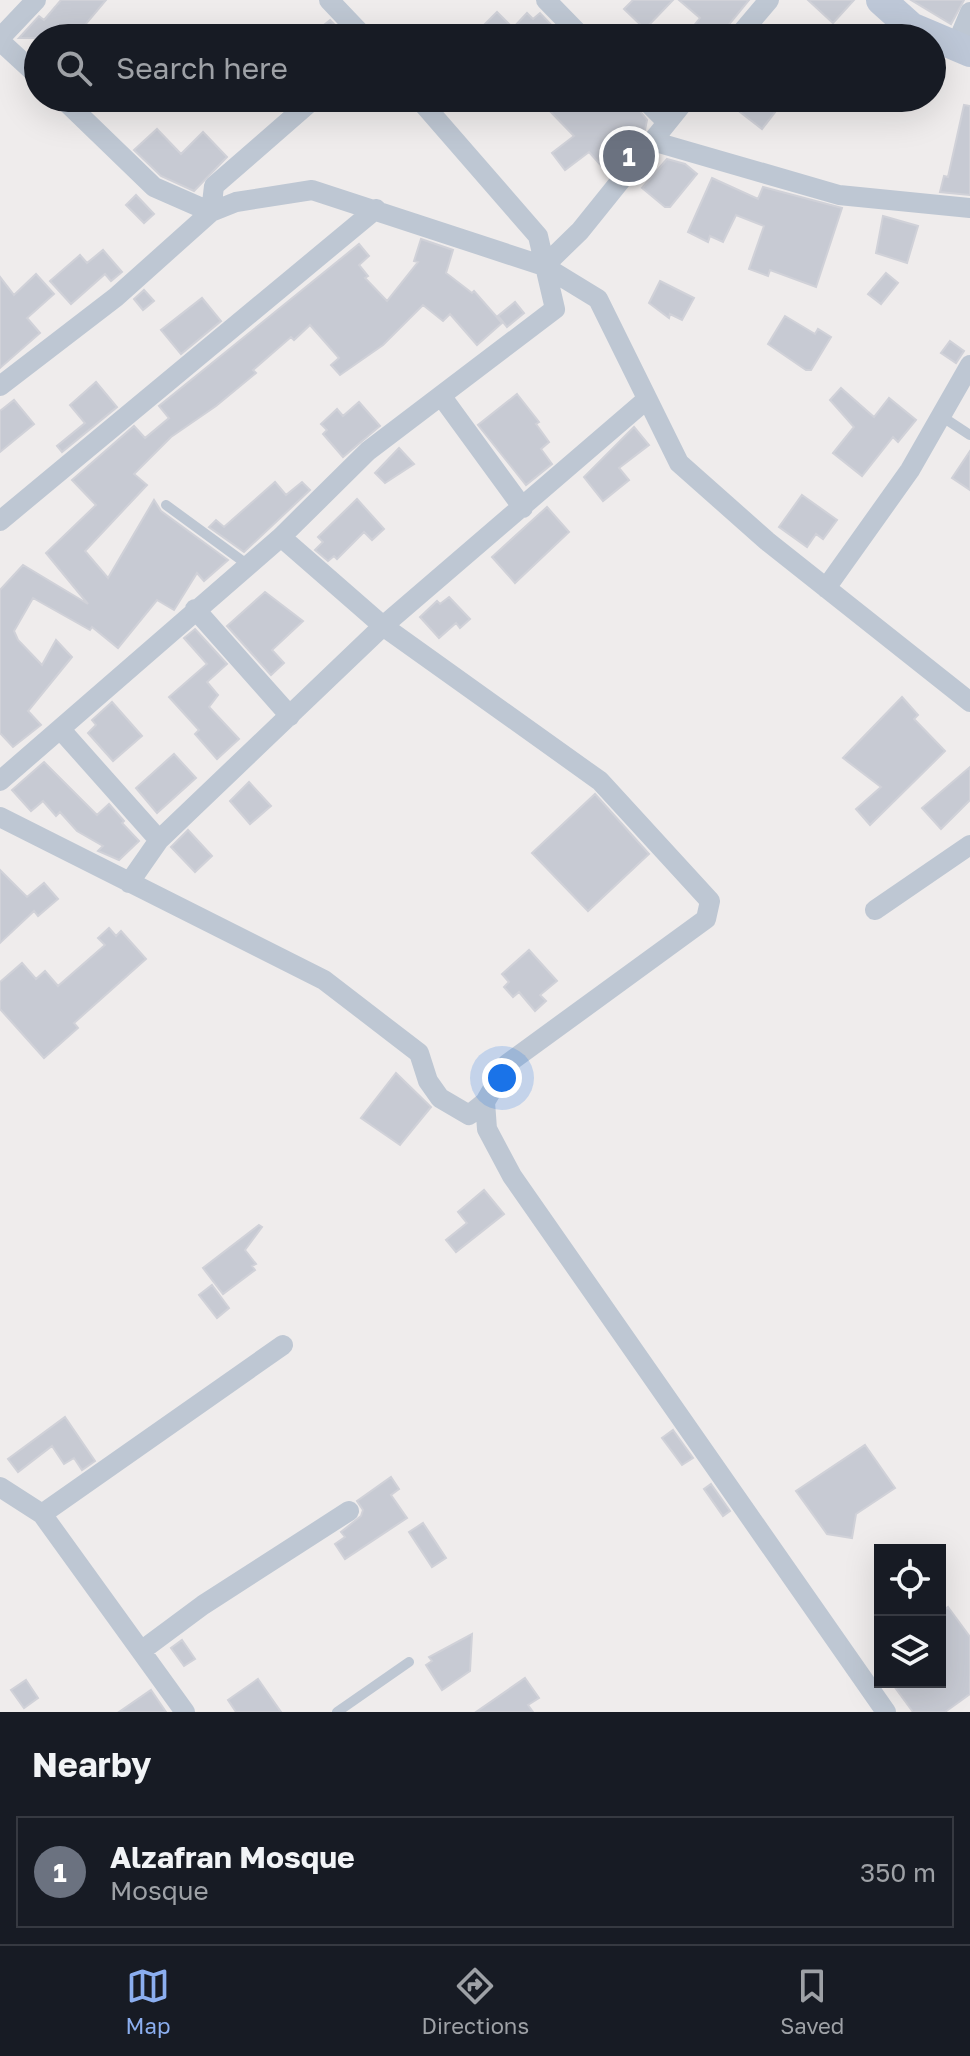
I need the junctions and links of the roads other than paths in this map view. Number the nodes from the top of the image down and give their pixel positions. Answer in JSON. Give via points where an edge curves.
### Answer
{"nodes":[{"id":1,"x":36,"y":0,"type":"edge"},
{"id":2,"x":329,"y":0,"type":"edge"},
{"id":3,"x":546,"y":0,"type":"edge"},
{"id":4,"x":769,"y":0,"type":"edge"},
{"id":5,"x":881,"y":0,"type":"edge"},
{"id":6,"x":970,"y":12,"type":"edge"},
{"id":7,"x":352,"y":24,"type":"edge"},
{"id":8,"x":569,"y":24,"type":"edge"},
{"id":9,"x":749,"y":24,"type":"edge"},
{"id":10,"x":908,"y":24,"type":"edge"},
{"id":11,"x":0,"y":39,"type":"edge"},
{"id":12,"x":963,"y":50,"type":"edge"},
{"id":13,"x":24,"y":62,"type":"edge"},
{"id":14,"x":76,"y":112,"type":"edge"},
{"id":15,"x":299,"y":112,"type":"edge"},
{"id":16,"x":430,"y":112,"type":"edge"},
{"id":17,"x":657,"y":112,"type":"edge"},
{"id":18,"x":675,"y":112,"type":"edge"},
{"id":19,"x":667,"y":122,"type":"junction"},
{"id":20,"x":652,"y":141,"type":"junction"},
{"id":21,"x":970,"y":208,"type":"edge"},
{"id":22,"x":376,"y":209,"type":"junction"},
{"id":23,"x":211,"y":212,"type":"junction"},
{"id":24,"x":544,"y":266,"type":"junction"},
{"id":25,"x":970,"y":365,"type":"edge"},
{"id":26,"x":0,"y":386,"type":"edge"},
{"id":27,"x":442,"y":397,"type":"junction"},
{"id":28,"x":646,"y":400,"type":"junction"},
{"id":29,"x":941,"y":416,"type":"junction"},
{"id":30,"x":970,"y":435,"type":"edge"},
{"id":31,"x":166,"y":505,"type":"dead end"},
{"id":32,"x":523,"y":508,"type":"junction"},
{"id":33,"x":0,"y":521,"type":"edge"},
{"id":34,"x":281,"y":537,"type":"junction"},
{"id":35,"x":248,"y":565,"type":"junction"},
{"id":36,"x":826,"y":588,"type":"junction"},
{"id":37,"x":195,"y":609,"type":"junction"},
{"id":38,"x":383,"y":626,"type":"junction"},
{"id":39,"x":970,"y":702,"type":"edge"},
{"id":40,"x":290,"y":716,"type":"junction"},
{"id":41,"x":62,"y":731,"type":"junction"},
{"id":42,"x":0,"y":781,"type":"edge"},
{"id":43,"x":0,"y":817,"type":"edge"},
{"id":44,"x":159,"y":840,"type":"junction"},
{"id":45,"x":970,"y":845,"type":"edge"},
{"id":46,"x":129,"y":883,"type":"junction"},
{"id":47,"x":875,"y":910,"type":"dead end"},
{"id":48,"x":485,"y":1102,"type":"junction"},
{"id":49,"x":283,"y":1345,"type":"dead end"},
{"id":50,"x":0,"y":1487,"type":"edge"},
{"id":51,"x":349,"y":1511,"type":"dead end"},
{"id":52,"x":42,"y":1514,"type":"junction"},
{"id":53,"x":141,"y":1651,"type":"junction"},
{"id":54,"x":409,"y":1662,"type":"dead end"},
{"id":55,"x":185,"y":1712,"type":"edge"},
{"id":56,"x":337,"y":1712,"type":"edge"},
{"id":57,"x":886,"y":1712,"type":"edge"}],
"edges":[{"from":1,"to":11,"type":"street"},
{"from":2,"to":7,"type":"street"},
{"from":3,"to":8,"type":"street"},
{"from":4,"to":9,"type":"street"},
{"from":5,"to":10,"type":"street"},
{"from":6,"to":12,"type":"street"},
{"from":11,"to":13,"type":"street"},
{"from":14,"to":23,"type":"street","via":[[154,187]]},
{"from":15,"to":23,"type":"street","via":[[214,186]]},
{"from":16,"to":24,"type":"street","via":[[538,236]]},
{"from":17,"to":19,"type":"street"},
{"from":18,"to":19,"type":"street"},
{"from":19,"to":20,"type":"street"},
{"from":20,"to":21,"type":"street","via":[[839,195]]},
{"from":20,"to":24,"type":"street","via":[[580,231]]},
{"from":22,"to":23,"type":"street","via":[[312,190],[236,202]]},
{"from":22,"to":24,"type":"street"},
{"from":22,"to":33,"type":"street"},
{"from":23,"to":26,"type":"street","via":[[116,297]]},
{"from":24,"to":27,"type":"street","via":[[555,309]]},
{"from":24,"to":28,"type":"street","via":[[598,299]]},
{"from":25,"to":29,"type":"street"},
{"from":27,"to":32,"type":"street"},
{"from":27,"to":34,"type":"street","via":[[368,451]]},
{"from":28,"to":32,"type":"street"},
{"from":28,"to":36,"type":"street","via":[[679,463]]},
{"from":29,"to":30,"type":"lane"},
{"from":29,"to":36,"type":"street","via":[[910,470]]},
{"from":31,"to":35,"type":"lane"},
{"from":32,"to":38,"type":"street"},
{"from":34,"to":35,"type":"street"},
{"from":34,"to":38,"type":"street"},
{"from":35,"to":37,"type":"street"},
{"from":36,"to":39,"type":"street"},
{"from":37,"to":40,"type":"street"},
{"from":37,"to":41,"type":"street"},
{"from":38,"to":40,"type":"street"},
{"from":38,"to":48,"type":"street","via":[[600,781],[710,901],[706,919],[507,1064]]},
{"from":40,"to":44,"type":"street"},
{"from":41,"to":42,"type":"street"},
{"from":41,"to":44,"type":"street"},
{"from":43,"to":46,"type":"street"},
{"from":44,"to":46,"type":"street"},
{"from":45,"to":47,"type":"street"},
{"from":46,"to":48,"type":"street","via":[[324,980],[419,1053],[428,1081],[452,1108],[469,1115]]},
{"from":48,"to":57,"type":"street","via":[[487,1129],[512,1176]]},
{"from":49,"to":52,"type":"street"},
{"from":50,"to":52,"type":"street"},
{"from":51,"to":53,"type":"street"},
{"from":52,"to":53,"type":"street"},
{"from":53,"to":55,"type":"street"},
{"from":54,"to":56,"type":"lane"}]}
